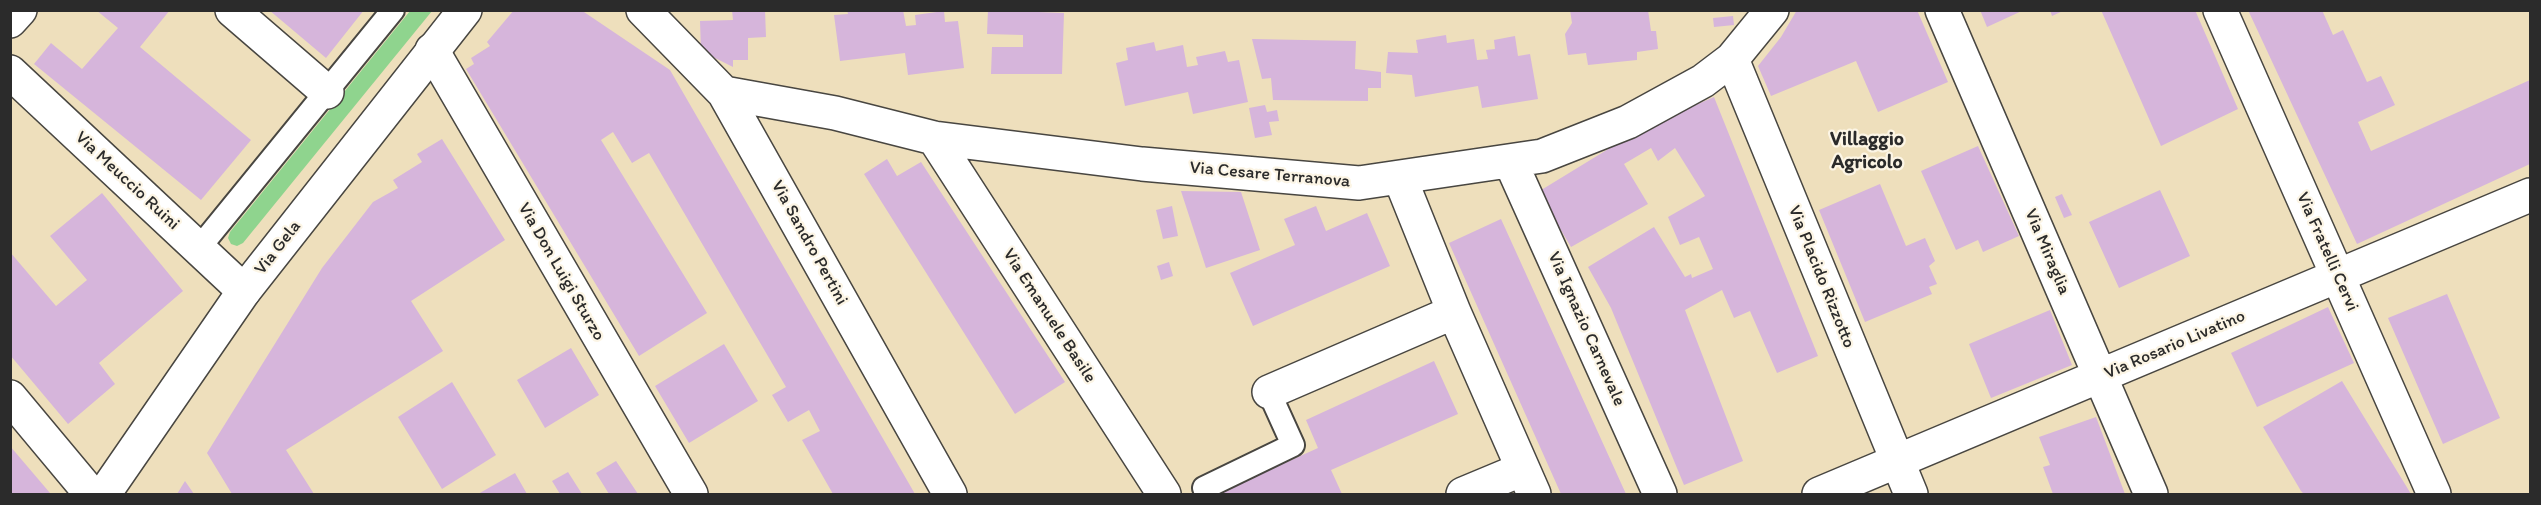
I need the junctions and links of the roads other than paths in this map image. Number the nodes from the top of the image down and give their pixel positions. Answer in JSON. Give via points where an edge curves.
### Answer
{"nodes":[{"id":1,"x":20,"y":10,"type":"edge"},
{"id":2,"x":232,"y":10,"type":"edge"},
{"id":3,"x":393,"y":10,"type":"edge"},
{"id":4,"x":465,"y":10,"type":"edge"},
{"id":5,"x":643,"y":10,"type":"edge"},
{"id":6,"x":1772,"y":10,"type":"edge"},
{"id":7,"x":1942,"y":10,"type":"edge"},
{"id":8,"x":2220,"y":10,"type":"edge"},
{"id":9,"x":10,"y":21,"type":"edge"},
{"id":10,"x":432,"y":50,"type":"junction"},
{"id":11,"x":1732,"y":59,"type":"junction"},
{"id":12,"x":10,"y":72,"type":"edge"},
{"id":13,"x":327,"y":92,"type":"junction"},
{"id":14,"x":724,"y":93,"type":"junction"},
{"id":15,"x":934,"y":138,"type":"junction"},
{"id":16,"x":1511,"y":163,"type":"junction"},
{"id":17,"x":1400,"y":178,"type":"junction"},
{"id":18,"x":2530,"y":195,"type":"edge"},
{"id":19,"x":199,"y":248,"type":"junction"},
{"id":20,"x":2338,"y":278,"type":"junction"},
{"id":21,"x":244,"y":291,"type":"junction"},
{"id":22,"x":1454,"y":312,"type":"junction"},
{"id":23,"x":2101,"y":376,"type":"junction"},
{"id":24,"x":1269,"y":392,"type":"joint"},
{"id":25,"x":10,"y":397,"type":"edge"},
{"id":26,"x":1897,"y":462,"type":"junction"},
{"id":27,"x":1528,"y":482,"type":"edge"},
{"id":28,"x":1204,"y":488,"type":"dead end"},
{"id":29,"x":91,"y":495,"type":"edge"},
{"id":30,"x":104,"y":495,"type":"edge"},
{"id":31,"x":691,"y":495,"type":"edge"},
{"id":32,"x":950,"y":495,"type":"edge"},
{"id":33,"x":1164,"y":495,"type":"edge"},
{"id":34,"x":1463,"y":495,"type":"edge"},
{"id":35,"x":1660,"y":495,"type":"edge"},
{"id":36,"x":1819,"y":495,"type":"edge"},
{"id":37,"x":1911,"y":495,"type":"edge"},
{"id":38,"x":2151,"y":495,"type":"edge"},
{"id":39,"x":2434,"y":495,"type":"edge"}],
"edges":[{"from":1,"to":9,"type":"street"},
{"from":2,"to":13,"type":"street"},
{"from":3,"to":13,"type":"lane"},
{"from":4,"to":10,"type":"street","name":"Via Gela"},
{"from":5,"to":14,"type":"street","name":"Via Sandro Pertini"},
{"from":6,"to":11,"type":"street","name":"Via Cesare Terranova"},
{"from":7,"to":23,"type":"street","name":"Via Miraglia"},
{"from":8,"to":20,"type":"street","name":"Via Fratelli Cervi"},
{"from":10,"to":21,"type":"street","name":"Via Gela"},
{"from":10,"to":31,"type":"street","name":"Via Don Luigi Sturzo"},
{"from":11,"to":16,"type":"street","name":"Via Cesare Terranova","via":[[1703,81],[1628,122],[1542,156]]},
{"from":11,"to":26,"type":"street","name":"Via Placido Rizzotto"},
{"from":12,"to":19,"type":"street","name":"Via Meuccio Ruini"},
{"from":13,"to":19,"type":"lane"},
{"from":14,"to":15,"type":"street","name":"Via Cesare Terranova","via":[[836,113]]},
{"from":14,"to":32,"type":"street","name":"Via Sandro Pertini"},
{"from":15,"to":17,"type":"street","name":"Via Cesare Terranova","via":[[1143,164],[1359,183]]},
{"from":15,"to":33,"type":"street","name":"Via Emanuele Basile"},
{"from":16,"to":17,"type":"street","name":"Via Cesare Terranova"},
{"from":16,"to":35,"type":"street","name":"Via Ignazio Carnevale"},
{"from":17,"to":22,"type":"street"},
{"from":18,"to":20,"type":"street","name":"Via Rosario Livatino"},
{"from":19,"to":21,"type":"street","name":"Via Meuccio Ruini"},
{"from":20,"to":23,"type":"street","name":"Via Rosario Livatino"},
{"from":20,"to":39,"type":"street","name":"Via Fratelli Cervi"},
{"from":21,"to":30,"type":"street","name":"Via Gela"},
{"from":22,"to":24,"type":"street"},
{"from":22,"to":27,"type":"street"},
{"from":23,"to":26,"type":"street","name":"Via Rosario Livatino"},
{"from":23,"to":38,"type":"street","name":"Via Miraglia"},
{"from":24,"to":28,"type":"lane","via":[[1293,445]]},
{"from":25,"to":29,"type":"street"},
{"from":26,"to":36,"type":"street","name":"Via Rosario Livatino"},
{"from":26,"to":37,"type":"street","name":"Via Placido Rizzotto"},
{"from":27,"to":34,"type":"street"}]}
